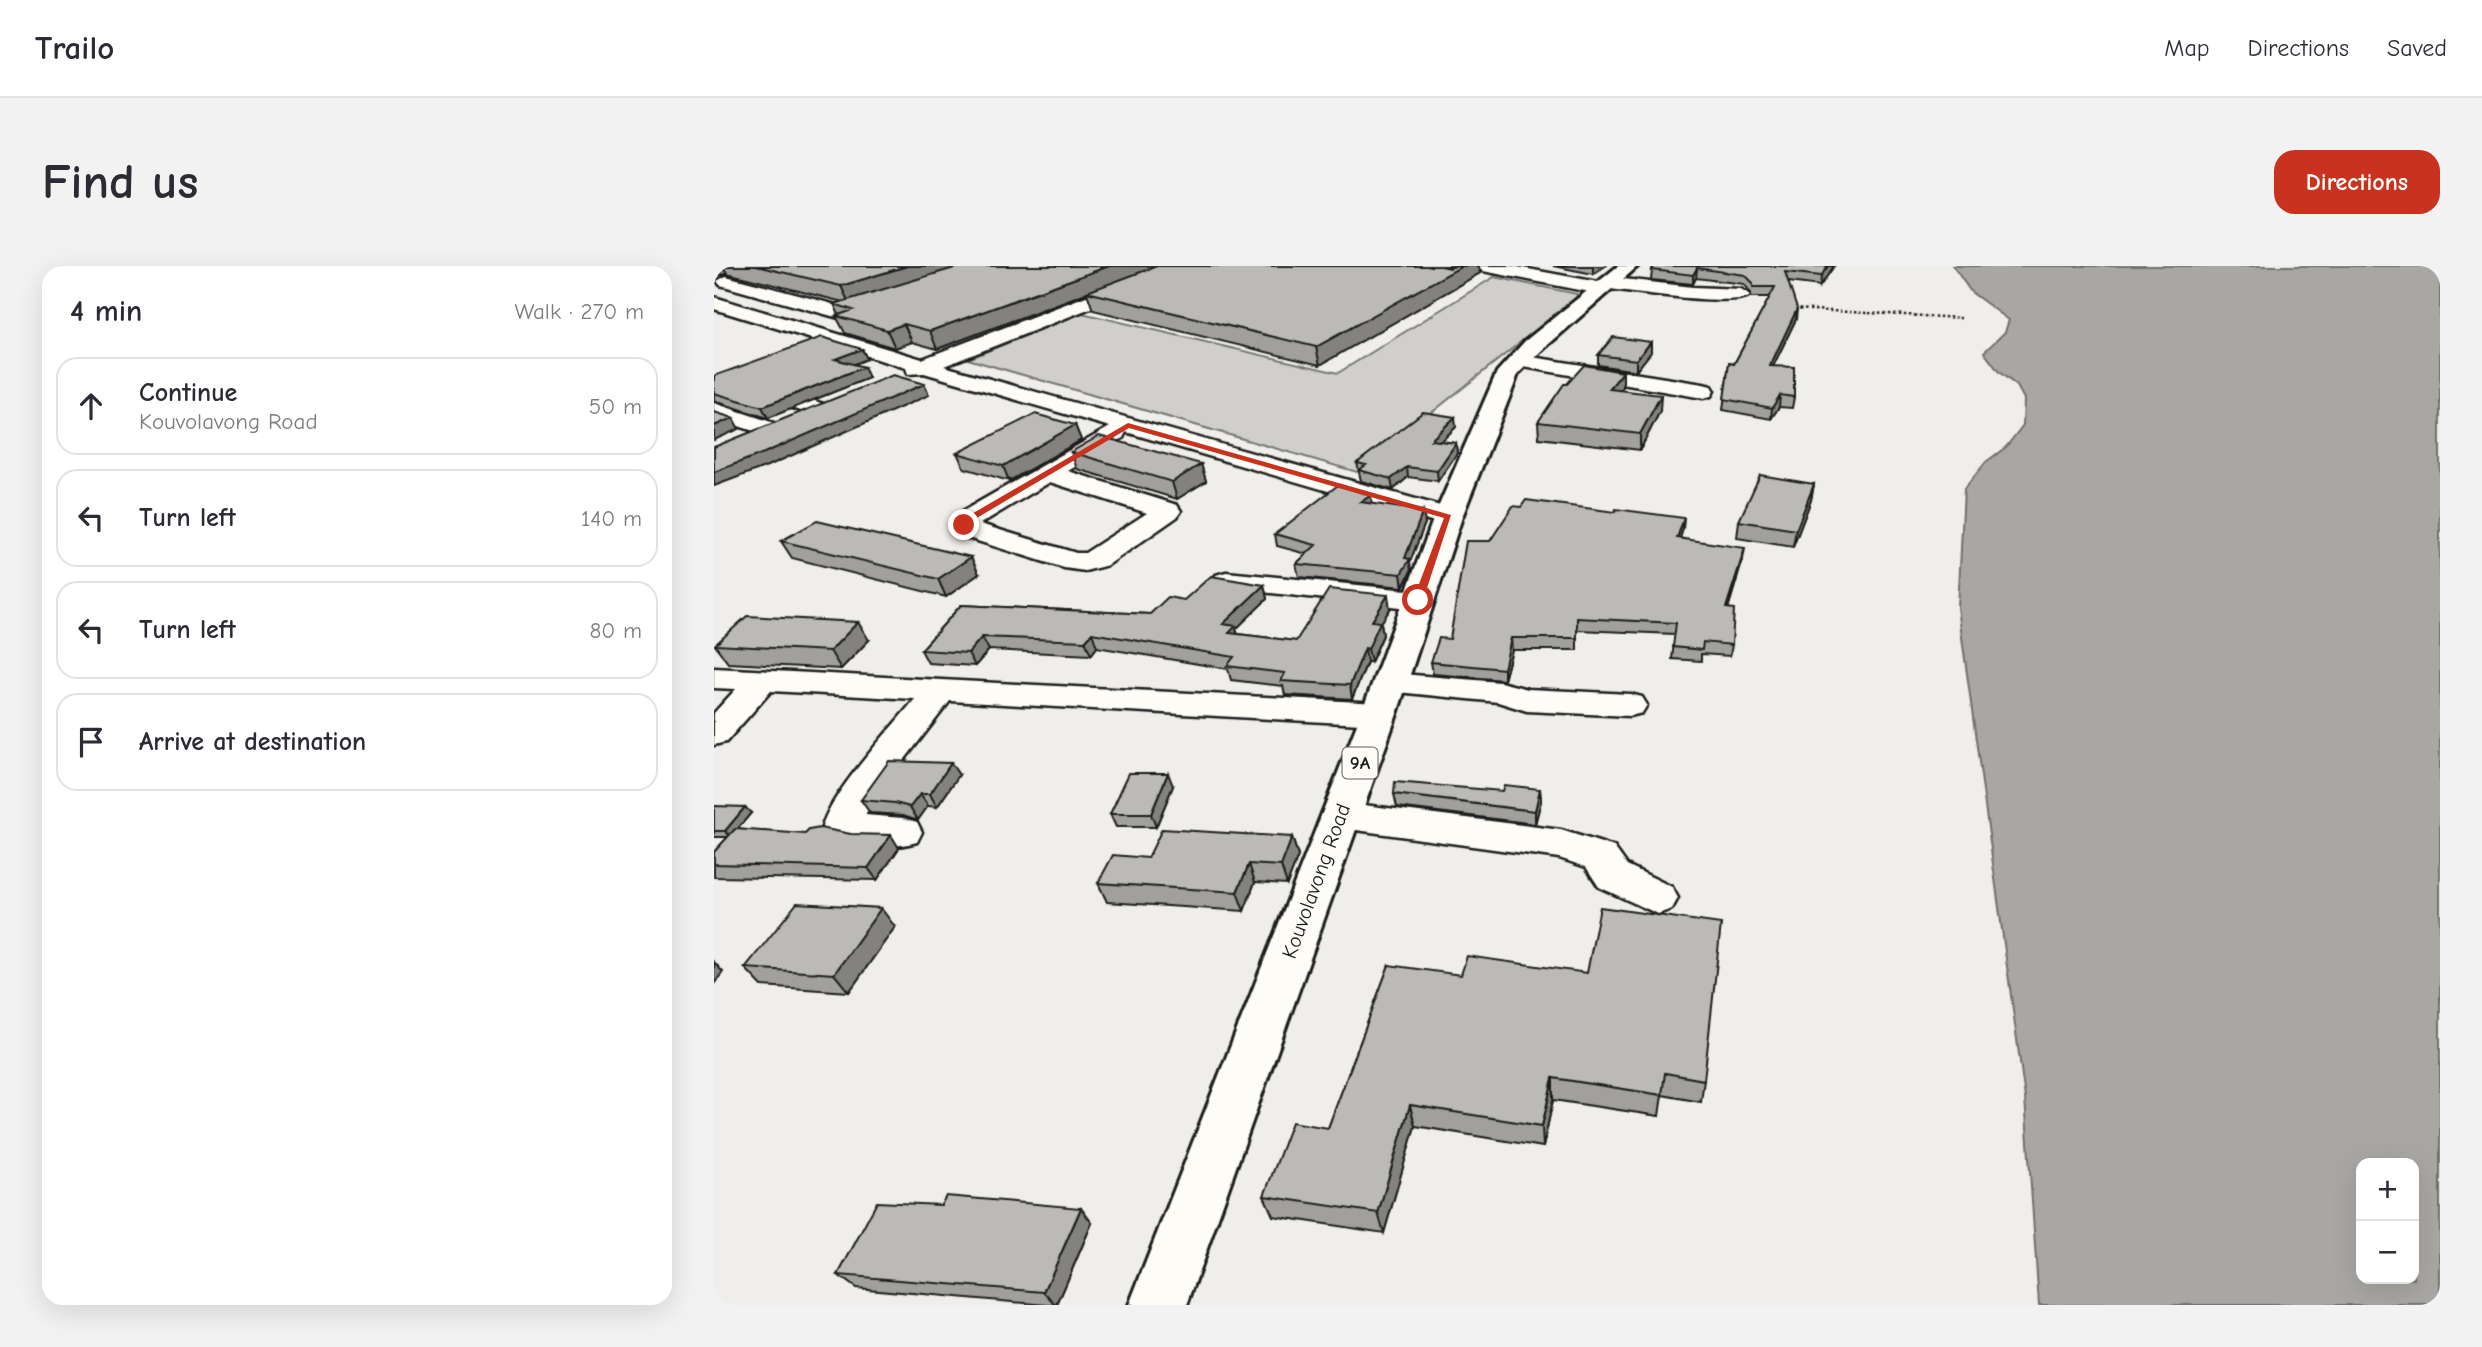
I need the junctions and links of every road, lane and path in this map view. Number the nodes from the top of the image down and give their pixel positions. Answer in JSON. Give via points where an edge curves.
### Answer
{"nodes":[{"id":1,"x":1181,"y":266,"type":"edge"},
{"id":2,"x":1483,"y":266,"type":"edge"},
{"id":3,"x":714,"y":278,"type":"edge"},
{"id":4,"x":1612,"y":279,"type":"edge"},
{"id":5,"x":907,"y":295,"type":"edge"},
{"id":6,"x":1741,"y":295,"type":"dead end"},
{"id":7,"x":714,"y":303,"type":"edge"},
{"id":8,"x":809,"y":303,"type":"junction"},
{"id":9,"x":1790,"y":309,"type":"edge"},
{"id":10,"x":764,"y":318,"type":"junction"},
{"id":11,"x":1961,"y":318,"type":"dead end"},
{"id":12,"x":827,"y":337,"type":"junction"},
{"id":13,"x":791,"y":351,"type":"edge"},
{"id":14,"x":1520,"y":361,"type":"junction"},
{"id":15,"x":922,"y":366,"type":"junction"},
{"id":16,"x":887,"y":381,"type":"edge"},
{"id":17,"x":1703,"y":391,"type":"dead end"},
{"id":18,"x":788,"y":400,"type":"edge"},
{"id":19,"x":840,"y":400,"type":"edge"},
{"id":20,"x":714,"y":410,"type":"edge"},
{"id":21,"x":816,"y":410,"type":"junction"},
{"id":22,"x":1128,"y":425,"type":"junction"},
{"id":23,"x":769,"y":429,"type":"junction"},
{"id":24,"x":736,"y":442,"type":"edge"},
{"id":25,"x":1047,"y":473,"type":"junction"},
{"id":26,"x":1448,"y":517,"type":"junction"},
{"id":27,"x":1226,"y":581,"type":"edge"},
{"id":28,"x":1418,"y":600,"type":"junction"},
{"id":29,"x":714,"y":678,"type":"edge"},
{"id":30,"x":762,"y":681,"type":"junction"},
{"id":31,"x":941,"y":690,"type":"junction"},
{"id":32,"x":1384,"y":699,"type":"junction"},
{"id":33,"x":1630,"y":705,"type":"dead end"},
{"id":34,"x":714,"y":734,"type":"edge"},
{"id":35,"x":1340,"y":816,"type":"junction"},
{"id":36,"x":903,"y":832,"type":"dead end"},
{"id":37,"x":1658,"y":898,"type":"dead end"},
{"id":38,"x":1158,"y":1305,"type":"edge"}],
"edges":[{"from":1,"to":15,"type":"street"},
{"from":2,"to":4,"type":"street"},
{"from":3,"to":8,"type":"street"},
{"from":4,"to":6,"type":"street","via":[[1693,293]]},
{"from":4,"to":14,"type":"main road","name":"Kouvolavong Road","number":"9A"},
{"from":5,"to":8,"type":"street","via":[[850,313]]},
{"from":7,"to":10,"type":"street"},
{"from":8,"to":10,"type":"street"},
{"from":9,"to":11,"type":"path"},
{"from":10,"to":12,"type":"street"},
{"from":12,"to":13,"type":"street"},
{"from":12,"to":15,"type":"street"},
{"from":14,"to":17,"type":"street"},
{"from":14,"to":26,"type":"main road","name":"Kouvolavong Road","number":"9A","via":[[1505,380]]},
{"from":15,"to":16,"type":"street"},
{"from":15,"to":22,"type":"street"},
{"from":18,"to":21,"type":"street"},
{"from":19,"to":21,"type":"street"},
{"from":20,"to":23,"type":"street"},
{"from":21,"to":23,"type":"street"},
{"from":22,"to":25,"type":"street"},
{"from":22,"to":26,"type":"street"},
{"from":23,"to":24,"type":"street"},
{"from":25,"to":25,"type":"street","via":[[966,521],[965,528],[1085,562],[1098,559],[1168,510]]},
{"from":26,"to":28,"type":"main road","name":"Kouvolavong Road","number":"9A"},
{"from":27,"to":28,"type":"street"},
{"from":28,"to":32,"type":"main road","name":"Kouvolavong Road","number":"9A"},
{"from":29,"to":30,"type":"street"},
{"from":30,"to":31,"type":"street"},
{"from":30,"to":34,"type":"street"},
{"from":31,"to":32,"type":"street"},
{"from":31,"to":36,"type":"street","via":[[875,772],[841,827]]},
{"from":32,"to":33,"type":"street","via":[[1500,692],[1527,700]]},
{"from":32,"to":35,"type":"main road","name":"Kouvolavong Road","number":"9A"},
{"from":35,"to":37,"type":"street","via":[[1561,844],[1600,857],[1613,876]]},
{"from":35,"to":38,"type":"main road","name":"Kouvolavong Road","number":"9A"}]}
